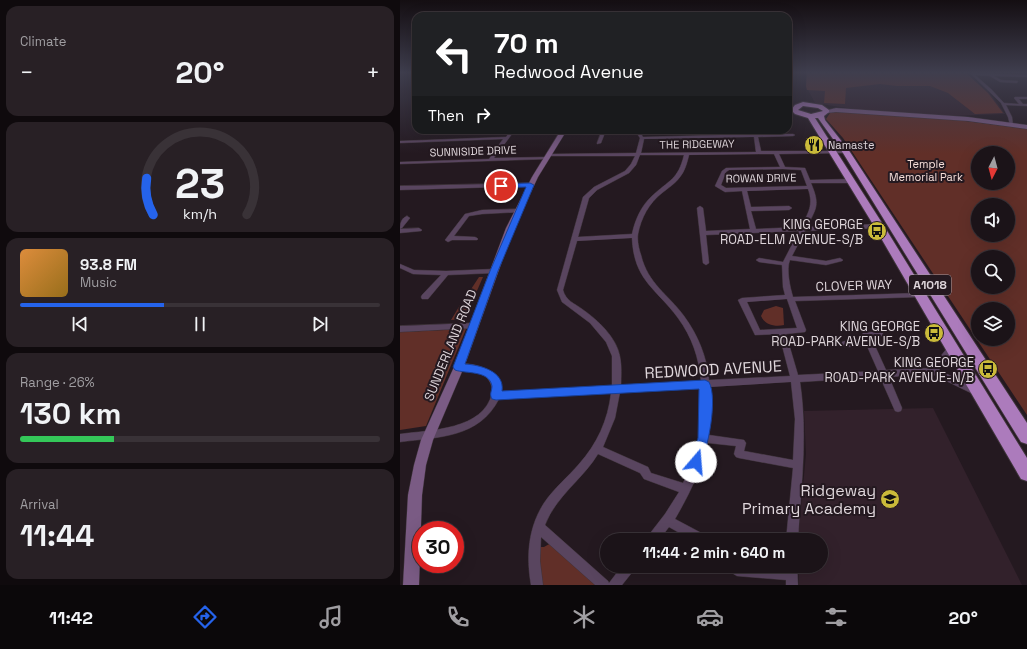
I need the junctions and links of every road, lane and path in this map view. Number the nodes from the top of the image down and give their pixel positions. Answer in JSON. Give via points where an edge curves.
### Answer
{"nodes":[{"id":1,"x":998,"y":100,"type":"edge"},
{"id":2,"x":1018,"y":100,"type":"edge"},
{"id":3,"x":814,"y":104,"type":"junction"},
{"id":4,"x":1002,"y":104,"type":"junction"},
{"id":5,"x":1022,"y":105,"type":"junction"},
{"id":6,"x":1027,"y":105,"type":"edge"},
{"id":7,"x":854,"y":111,"type":"junction"},
{"id":8,"x":824,"y":113,"type":"junction"},
{"id":9,"x":810,"y":116,"type":"junction"},
{"id":10,"x":1012,"y":125,"type":"junction"},
{"id":11,"x":1027,"y":127,"type":"edge"},
{"id":12,"x":510,"y":134,"type":"edge"},
{"id":13,"x":561,"y":134,"type":"edge"},
{"id":14,"x":602,"y":134,"type":"edge"},
{"id":15,"x":639,"y":134,"type":"edge"},
{"id":16,"x":676,"y":134,"type":"edge"},
{"id":17,"x":722,"y":134,"type":"edge"},
{"id":18,"x":794,"y":135,"type":"dead end"},
{"id":19,"x":756,"y":136,"type":"junction"},
{"id":20,"x":724,"y":137,"type":"junction"},
{"id":21,"x":507,"y":138,"type":"junction"},
{"id":22,"x":642,"y":138,"type":"junction"},
{"id":23,"x":676,"y":138,"type":"junction"},
{"id":24,"x":400,"y":142,"type":"edge"},
{"id":25,"x":599,"y":143,"type":"dead end"},
{"id":26,"x":840,"y":152,"type":"junction"},
{"id":27,"x":688,"y":153,"type":"junction"},
{"id":28,"x":759,"y":153,"type":"junction"},
{"id":29,"x":776,"y":153,"type":"junction"},
{"id":30,"x":639,"y":154,"type":"junction"},
{"id":31,"x":547,"y":157,"type":"junction"},
{"id":32,"x":490,"y":160,"type":"junction"},
{"id":33,"x":400,"y":163,"type":"edge"},
{"id":34,"x":783,"y":168,"type":"junction"},
{"id":35,"x":851,"y":181,"type":"junction"},
{"id":36,"x":809,"y":184,"type":"junction"},
{"id":37,"x":530,"y":185,"type":"junction"},
{"id":38,"x":400,"y":188,"type":"edge"},
{"id":39,"x":744,"y":189,"type":"junction"},
{"id":40,"x":700,"y":208,"type":"dead end"},
{"id":41,"x":789,"y":208,"type":"dead end"},
{"id":42,"x":748,"y":209,"type":"junction"},
{"id":43,"x":518,"y":211,"type":"junction"},
{"id":44,"x":407,"y":218,"type":"dead end"},
{"id":45,"x":879,"y":226,"type":"junction"},
{"id":46,"x":892,"y":226,"type":"junction"},
{"id":47,"x":400,"y":227,"type":"edge"},
{"id":48,"x":419,"y":230,"type":"dead end"},
{"id":49,"x":803,"y":230,"type":"junction"},
{"id":50,"x":400,"y":231,"type":"edge"},
{"id":51,"x":753,"y":231,"type":"junction"},
{"id":52,"x":703,"y":234,"type":"junction"},
{"id":53,"x":635,"y":236,"type":"junction"},
{"id":54,"x":475,"y":239,"type":"dead end"},
{"id":55,"x":574,"y":239,"type":"junction"},
{"id":56,"x":840,"y":260,"type":"dead end"},
{"id":57,"x":787,"y":261,"type":"junction"},
{"id":58,"x":706,"y":263,"type":"dead end"},
{"id":59,"x":400,"y":266,"type":"edge"},
{"id":60,"x":760,"y":268,"type":"dead end"},
{"id":61,"x":494,"y":271,"type":"junction"},
{"id":62,"x":446,"y":274,"type":"junction"},
{"id":63,"x":919,"y":295,"type":"junction"},
{"id":64,"x":425,"y":297,"type":"dead end"},
{"id":65,"x":790,"y":298,"type":"junction"},
{"id":66,"x":473,"y":326,"type":"junction"},
{"id":67,"x":400,"y":329,"type":"edge"},
{"id":68,"x":782,"y":332,"type":"junction"},
{"id":69,"x":879,"y":334,"type":"dead end"},
{"id":70,"x":870,"y":343,"type":"junction"},
{"id":71,"x":845,"y":344,"type":"dead end"},
{"id":72,"x":970,"y":348,"type":"junction"},
{"id":73,"x":951,"y":349,"type":"junction"},
{"id":74,"x":458,"y":367,"type":"junction"},
{"id":75,"x":933,"y":371,"type":"junction"},
{"id":76,"x":883,"y":374,"type":"junction"},
{"id":77,"x":795,"y":379,"type":"junction"},
{"id":78,"x":705,"y":385,"type":"junction"},
{"id":79,"x":616,"y":390,"type":"junction"},
{"id":80,"x":998,"y":391,"type":"junction"},
{"id":81,"x":977,"y":392,"type":"junction"},
{"id":82,"x":496,"y":396,"type":"junction"},
{"id":83,"x":898,"y":408,"type":"dead end"},
{"id":84,"x":428,"y":434,"type":"junction"},
{"id":85,"x":1027,"y":437,"type":"edge"},
{"id":86,"x":400,"y":438,"type":"edge"},
{"id":87,"x":704,"y":438,"type":"junction"},
{"id":88,"x":597,"y":449,"type":"junction"},
{"id":89,"x":798,"y":465,"type":"junction"},
{"id":90,"x":1027,"y":473,"type":"edge"},
{"id":91,"x":685,"y":489,"type":"junction"},
{"id":92,"x":668,"y":521,"type":"junction"},
{"id":93,"x":539,"y":527,"type":"junction"},
{"id":94,"x":658,"y":533,"type":"edge"},
{"id":95,"x":690,"y":533,"type":"edge"},
{"id":96,"x":793,"y":533,"type":"edge"},
{"id":97,"x":624,"y":573,"type":"edge"},
{"id":98,"x":769,"y":573,"type":"edge"},
{"id":99,"x":791,"y":575,"type":"edge"},
{"id":100,"x":411,"y":585,"type":"edge"},
{"id":101,"x":537,"y":585,"type":"edge"},
{"id":102,"x":604,"y":585,"type":"edge"},
{"id":103,"x":614,"y":585,"type":"edge"}],
"edges":[{"from":1,"to":4,"type":"street"},
{"from":2,"to":5,"type":"street"},
{"from":3,"to":7,"type":"street"},
{"from":3,"to":8,"type":"highway","via":[[824,107]]},
{"from":3,"to":9,"type":"highway","number":"A1018","via":[[794,103],[796,112]]},
{"from":4,"to":5,"type":"street"},
{"from":4,"to":10,"type":"street","via":[[1009,112]]},
{"from":5,"to":6,"type":"street"},
{"from":7,"to":8,"type":"street"},
{"from":7,"to":10,"type":"street","via":[[968,119]]},
{"from":8,"to":9,"type":"highway"},
{"from":8,"to":26,"type":"highway","number":"A1018","via":[[821,120]]},
{"from":9,"to":26,"type":"highway","number":"A1018"},
{"from":10,"to":11,"type":"street"},
{"from":12,"to":21,"type":"street"},
{"from":13,"to":31,"type":"street","name":"SUNDERLAND ROAD"},
{"from":14,"to":25,"type":"street"},
{"from":15,"to":22,"type":"street"},
{"from":16,"to":23,"type":"street"},
{"from":17,"to":20,"type":"street"},
{"from":18,"to":19,"type":"street"},
{"from":19,"to":20,"type":"street"},
{"from":19,"to":28,"type":"street"},
{"from":20,"to":23,"type":"street"},
{"from":21,"to":24,"type":"street"},
{"from":21,"to":32,"type":"street"},
{"from":22,"to":23,"type":"street"},
{"from":22,"to":30,"type":"street"},
{"from":26,"to":29,"type":"street","name":"THE RIDGEWAY"},
{"from":26,"to":35,"type":"highway","number":"A1018"},
{"from":26,"to":46,"type":"highway","number":"A1018"},
{"from":27,"to":28,"type":"street","name":"THE RIDGEWAY"},
{"from":27,"to":30,"type":"street","name":"THE RIDGEWAY"},
{"from":27,"to":53,"type":"street","via":[[676,179],[651,200],[641,217]]},
{"from":28,"to":29,"type":"street","name":"THE RIDGEWAY"},
{"from":29,"to":34,"type":"street"},
{"from":30,"to":31,"type":"street","name":"THE RIDGEWAY"},
{"from":30,"to":55,"type":"street","via":[[635,163],[623,176],[592,191],[586,197]]},
{"from":31,"to":32,"type":"street","name":"SUNNISIDE DRIVE"},
{"from":31,"to":37,"type":"street","name":"SUNDERLAND ROAD"},
{"from":32,"to":33,"type":"street","name":"SUNNISIDE DRIVE"},
{"from":34,"to":36,"type":"street","via":[[803,169]]},
{"from":34,"to":39,"type":"street","name":"ROWAN DRIVE","via":[[724,171],[718,186],[720,188]]},
{"from":35,"to":36,"type":"street","name":"ROWAN DRIVE"},
{"from":35,"to":45,"type":"highway","number":"A1018"},
{"from":36,"to":39,"type":"street","name":"ROWAN DRIVE"},
{"from":36,"to":49,"type":"street","via":[[814,197],[813,209]]},
{"from":37,"to":38,"type":"street"},
{"from":37,"to":43,"type":"street","name":"SUNDERLAND ROAD"},
{"from":39,"to":42,"type":"street"},
{"from":40,"to":52,"type":"street"},
{"from":41,"to":42,"type":"street"},
{"from":42,"to":51,"type":"street"},
{"from":43,"to":54,"type":"street","via":[[466,215],[448,240]]},
{"from":43,"to":61,"type":"street","name":"SUNDERLAND ROAD"},
{"from":44,"to":47,"type":"street"},
{"from":45,"to":46,"type":"highway"},
{"from":45,"to":49,"type":"street"},
{"from":45,"to":63,"type":"highway","number":"A1018"},
{"from":46,"to":72,"type":"highway","number":"A1018"},
{"from":48,"to":50,"type":"street"},
{"from":49,"to":51,"type":"street"},
{"from":49,"to":57,"type":"street"},
{"from":51,"to":52,"type":"street"},
{"from":52,"to":58,"type":"street"},
{"from":53,"to":55,"type":"street"},
{"from":53,"to":78,"type":"street","via":[[636,254],[642,269],[654,289],[677,312],[690,332],[702,360]]},
{"from":55,"to":79,"type":"street","via":[[560,290],[568,305],[606,334],[617,361]]},
{"from":56,"to":57,"type":"street","via":[[826,263]]},
{"from":57,"to":60,"type":"street","via":[[759,259]]},
{"from":57,"to":65,"type":"street","via":[[786,287]]},
{"from":59,"to":62,"type":"street","via":[[413,272]]},
{"from":61,"to":62,"type":"street"},
{"from":61,"to":66,"type":"street","name":"SUNDERLAND ROAD"},
{"from":62,"to":64,"type":"street"},
{"from":63,"to":65,"type":"street","name":"CLOVER WAY"},
{"from":63,"to":73,"type":"highway","number":"A1018"},
{"from":65,"to":68,"type":"street","via":[[802,330]]},
{"from":65,"to":68,"type":"street","name":"CLOVER WAY","via":[[742,300],[758,333]]},
{"from":66,"to":67,"type":"street"},
{"from":66,"to":74,"type":"street","name":"SUNDERLAND ROAD"},
{"from":68,"to":77,"type":"street"},
{"from":69,"to":70,"type":"street","via":[[866,335]]},
{"from":70,"to":71,"type":"street"},
{"from":70,"to":76,"type":"street"},
{"from":72,"to":73,"type":"highway"},
{"from":72,"to":80,"type":"highway","number":"A1018"},
{"from":73,"to":75,"type":"street"},
{"from":73,"to":81,"type":"highway","number":"A1018"},
{"from":74,"to":82,"type":"street","via":[[480,369],[492,376],[497,386]]},
{"from":74,"to":84,"type":"street","name":"SUNDERLAND ROAD"},
{"from":75,"to":76,"type":"street","name":"REDWOOD AVENUE"},
{"from":75,"to":81,"type":"street","name":"REDWOOD AVENUE"},
{"from":76,"to":77,"type":"street","name":"REDWOOD AVENUE"},
{"from":76,"to":83,"type":"street"},
{"from":77,"to":78,"type":"street","name":"REDWOOD AVENUE"},
{"from":77,"to":89,"type":"street","via":[[798,405]]},
{"from":78,"to":79,"type":"street","name":"REDWOOD AVENUE"},
{"from":78,"to":87,"type":"street"},
{"from":79,"to":82,"type":"street","name":"REDWOOD AVENUE"},
{"from":79,"to":88,"type":"street","via":[[608,422]]},
{"from":80,"to":81,"type":"highway"},
{"from":80,"to":85,"type":"highway","number":"A1018"},
{"from":81,"to":90,"type":"highway","number":"A1018"},
{"from":82,"to":84,"type":"street","via":[[486,412],[467,426]]},
{"from":84,"to":86,"type":"street"},
{"from":84,"to":100,"type":"street","name":"SUNDERLAND ROAD","via":[[420,463],[415,498]]},
{"from":87,"to":89,"type":"street","via":[[741,443],[739,454]]},
{"from":87,"to":91,"type":"street"},
{"from":88,"to":91,"type":"street","via":[[644,470],[648,476]]},
{"from":88,"to":93,"type":"street","via":[[555,496]]},
{"from":89,"to":96,"type":"street"},
{"from":91,"to":92,"type":"street"},
{"from":92,"to":94,"type":"street"},
{"from":92,"to":95,"type":"street"},
{"from":93,"to":101,"type":"street","via":[[532,553]]},
{"from":93,"to":102,"type":"street"},
{"from":97,"to":103,"type":"street"},
{"from":98,"to":99,"type":"street"}]}
